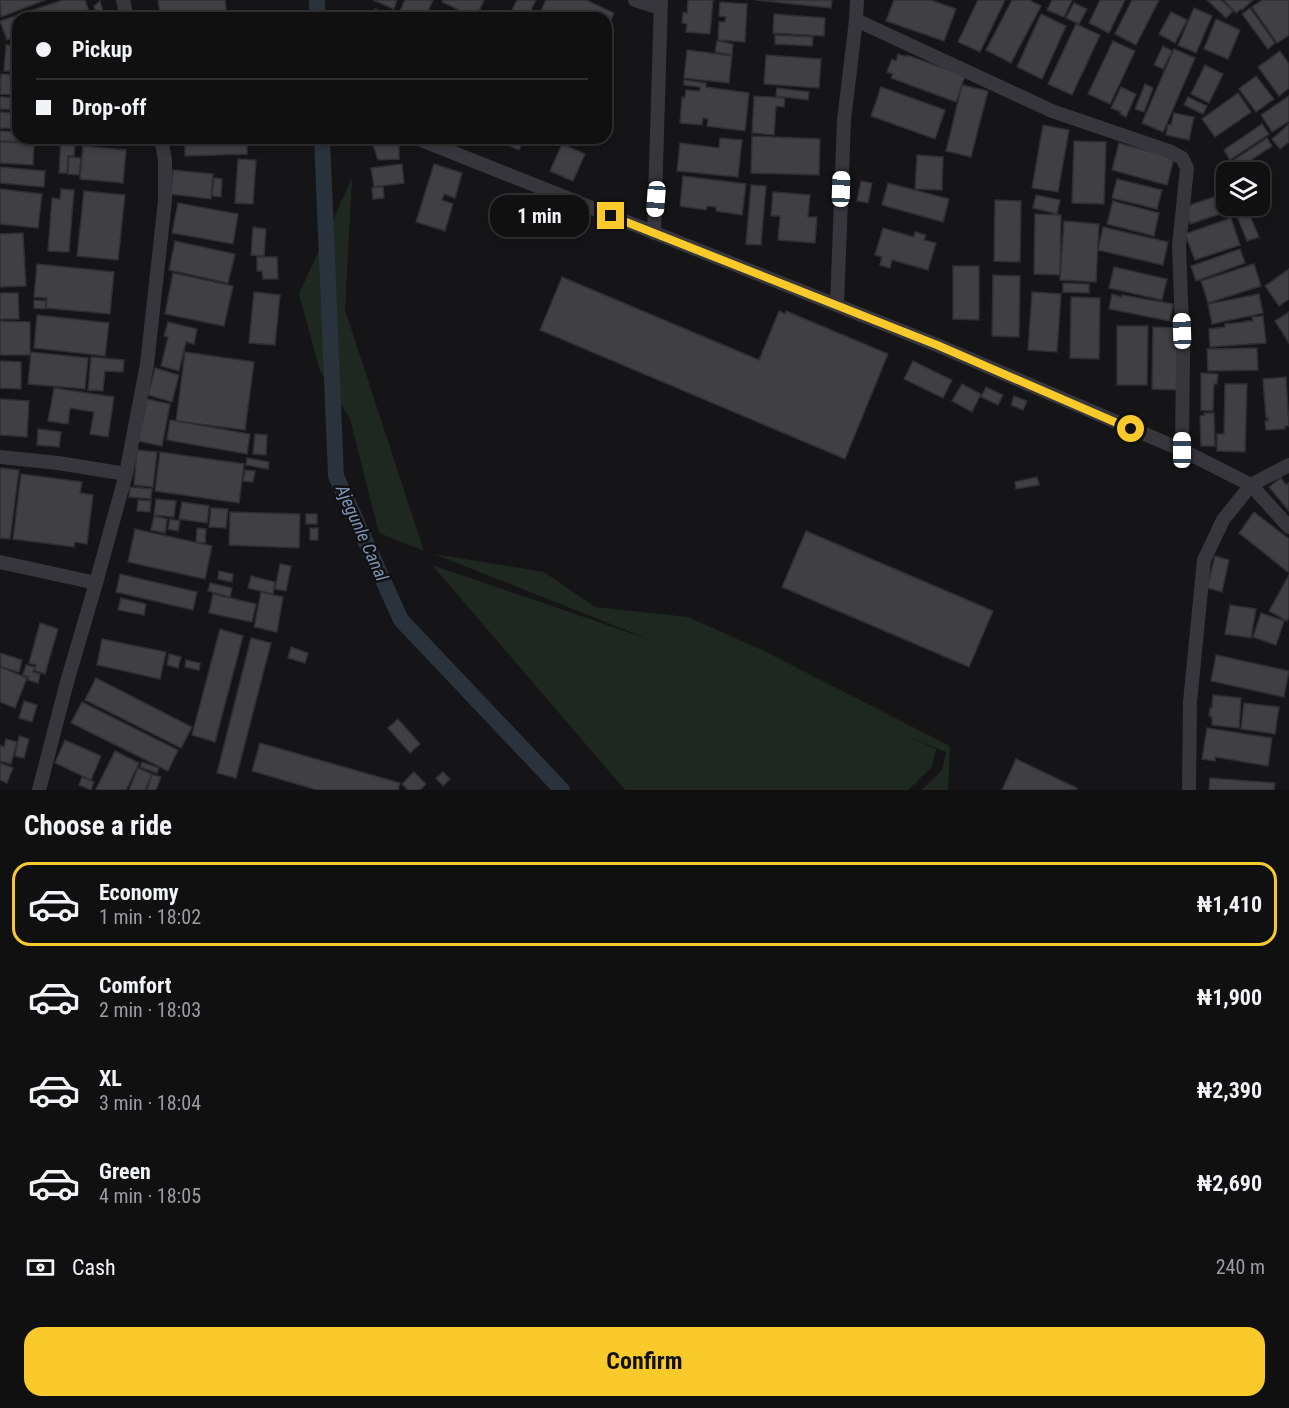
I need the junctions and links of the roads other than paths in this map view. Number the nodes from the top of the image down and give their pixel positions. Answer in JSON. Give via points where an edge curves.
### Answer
{"nodes":[{"id":1,"x":635,"y":0,"type":"edge"},
{"id":2,"x":857,"y":0,"type":"edge"},
{"id":3,"x":660,"y":4,"type":"edge"},
{"id":4,"x":856,"y":20,"type":"junction"},
{"id":5,"x":162,"y":144,"type":"edge"},
{"id":6,"x":431,"y":144,"type":"edge"},
{"id":7,"x":654,"y":233,"type":"junction"},
{"id":8,"x":837,"y":305,"type":"junction"},
{"id":9,"x":1182,"y":450,"type":"junction"},
{"id":10,"x":0,"y":457,"type":"edge"},
{"id":11,"x":1289,"y":465,"type":"edge"},
{"id":12,"x":126,"y":474,"type":"junction"},
{"id":13,"x":1251,"y":484,"type":"junction"},
{"id":14,"x":1289,"y":528,"type":"edge"},
{"id":15,"x":0,"y":562,"type":"edge"},
{"id":16,"x":96,"y":583,"type":"junction"},
{"id":17,"x":39,"y":790,"type":"edge"},
{"id":18,"x":1189,"y":790,"type":"edge"}],
"edges":[{"from":1,"to":3,"type":"street"},
{"from":2,"to":4,"type":"street"},
{"from":3,"to":7,"type":"street"},
{"from":4,"to":8,"type":"street","via":[[844,120]]},
{"from":4,"to":9,"type":"street","via":[[1052,111],[1182,158],[1187,168],[1179,246]]},
{"from":5,"to":12,"type":"street","via":[[165,201],[147,364]]},
{"from":6,"to":7,"type":"street"},
{"from":7,"to":8,"type":"street"},
{"from":8,"to":9,"type":"street"},
{"from":9,"to":13,"type":"street"},
{"from":10,"to":12,"type":"street"},
{"from":11,"to":13,"type":"street"},
{"from":12,"to":16,"type":"street"},
{"from":13,"to":14,"type":"street"},
{"from":13,"to":18,"type":"street","via":[[1223,520],[1204,560],[1190,702]]},
{"from":15,"to":16,"type":"street"},
{"from":16,"to":17,"type":"street"}]}
